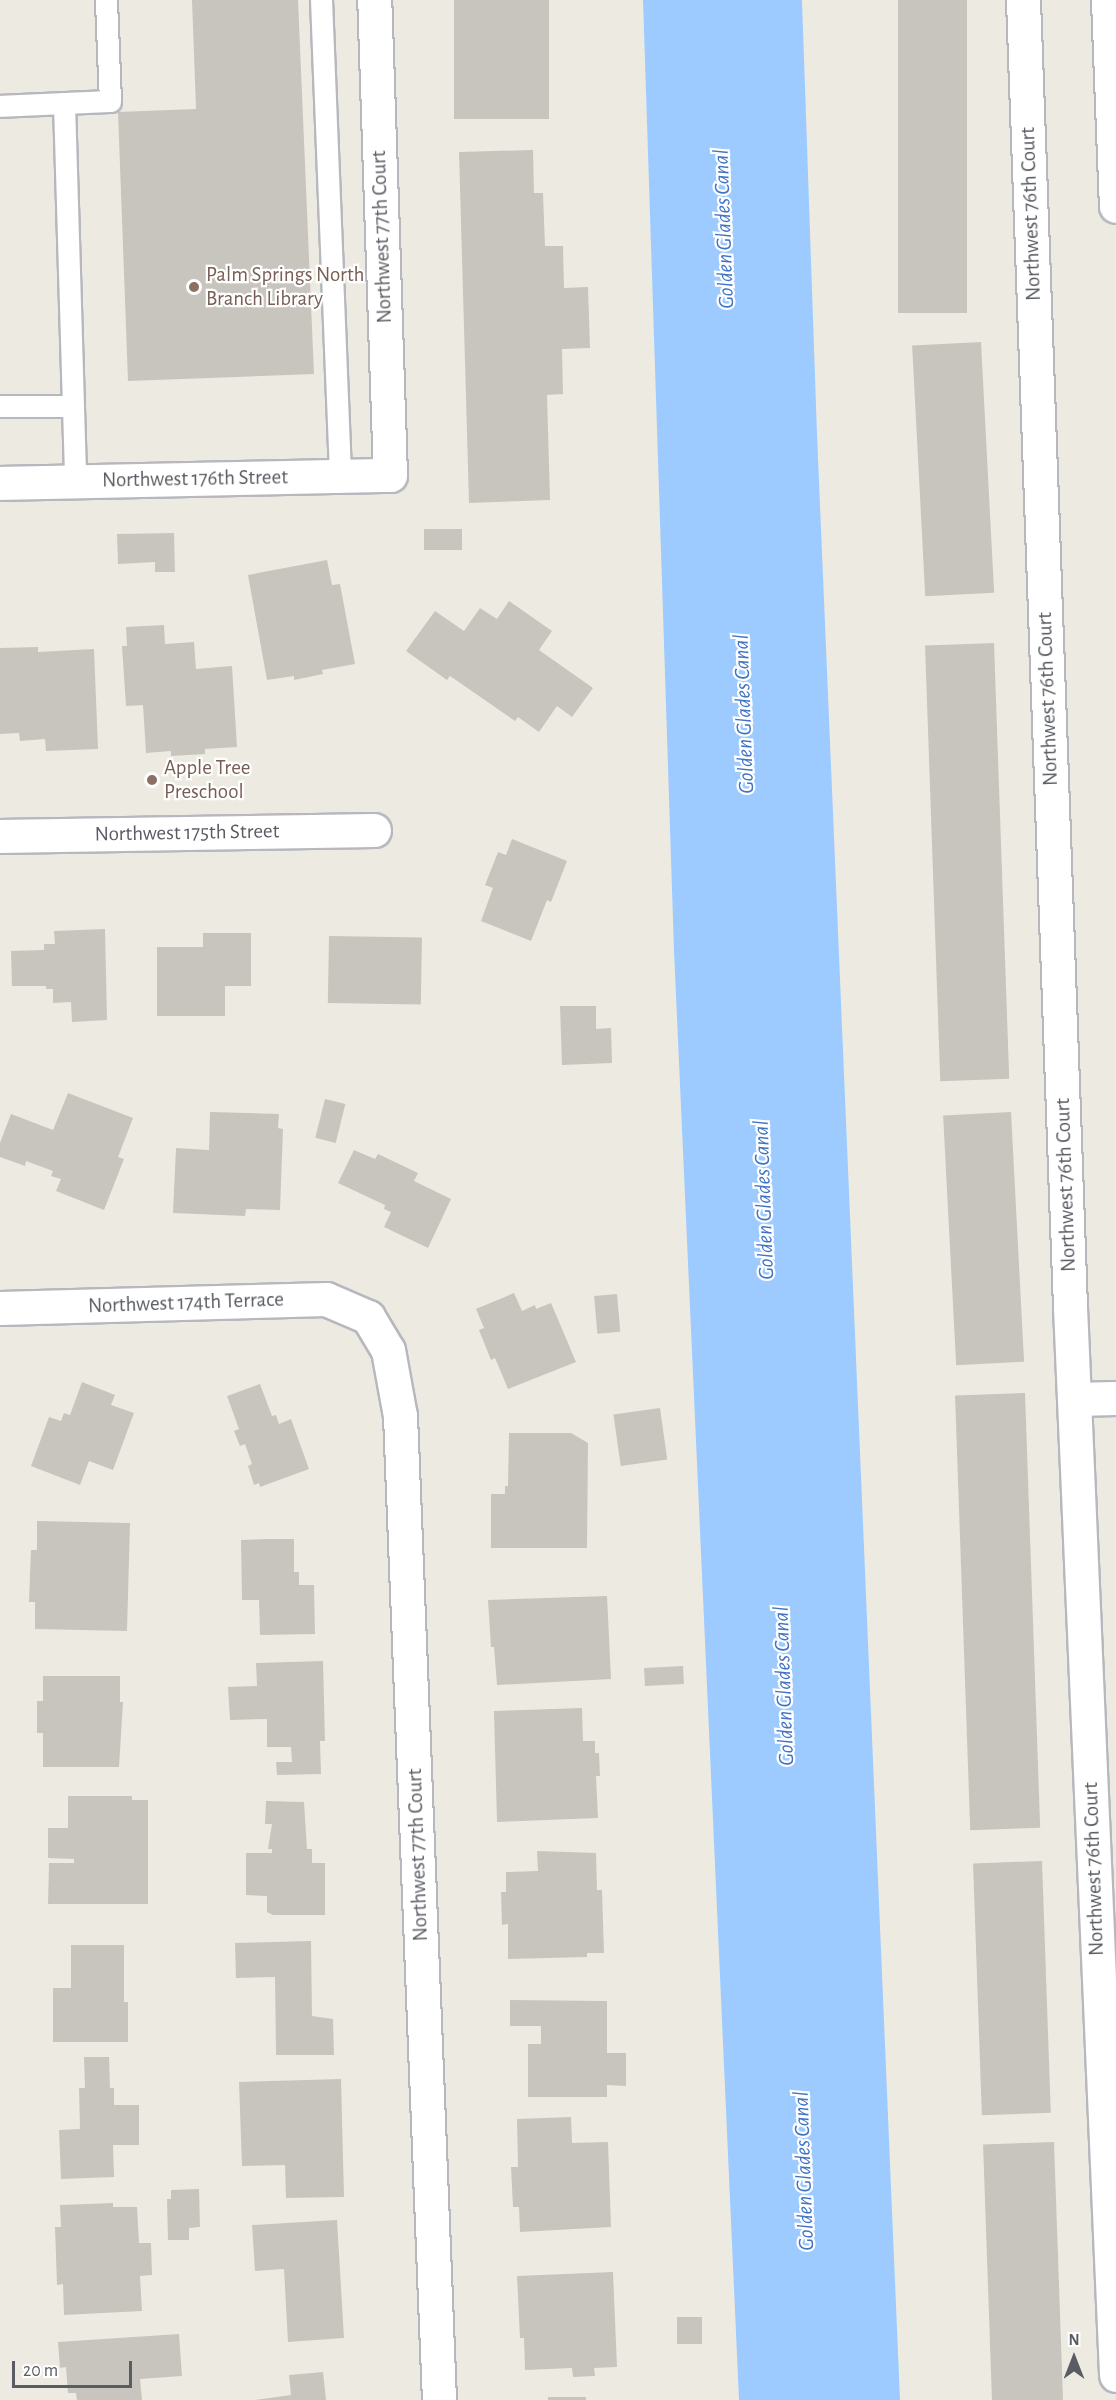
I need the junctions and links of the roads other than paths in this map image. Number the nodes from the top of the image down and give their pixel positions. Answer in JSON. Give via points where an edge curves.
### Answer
{"nodes":[{"id":1,"x":106,"y":0,"type":"edge"},
{"id":2,"x":321,"y":0,"type":"edge"},
{"id":3,"x":374,"y":0,"type":"edge"},
{"id":4,"x":1023,"y":0,"type":"edge"},
{"id":5,"x":1108,"y":0,"type":"edge"},
{"id":6,"x":64,"y":103,"type":"junction"},
{"id":7,"x":0,"y":106,"type":"edge"},
{"id":8,"x":1116,"y":206,"type":"edge"},
{"id":9,"x":0,"y":406,"type":"edge"},
{"id":10,"x":73,"y":406,"type":"junction"},
{"id":11,"x":390,"y":475,"type":"joint"},
{"id":12,"x":340,"y":476,"type":"junction"},
{"id":13,"x":75,"y":482,"type":"junction"},
{"id":14,"x":0,"y":483,"type":"edge"},
{"id":15,"x":374,"y":830,"type":"dead end"},
{"id":16,"x":0,"y":836,"type":"edge"},
{"id":17,"x":0,"y":1308,"type":"edge"},
{"id":18,"x":368,"y":1317,"type":"joint"},
{"id":19,"x":1116,"y":1398,"type":"edge"},
{"id":20,"x":1074,"y":1399,"type":"junction"},
{"id":21,"x":1116,"y":2375,"type":"edge"},
{"id":22,"x":439,"y":2400,"type":"edge"}],
"edges":[{"from":1,"to":6,"type":"lane","via":[[110,101]]},
{"from":2,"to":12,"type":"lane"},
{"from":3,"to":11,"type":"street","name":"Northwest 77th Court"},
{"from":4,"to":20,"type":"street","name":"Northwest 76th Court"},
{"from":5,"to":8,"type":"street"},
{"from":6,"to":7,"type":"lane"},
{"from":6,"to":10,"type":"lane"},
{"from":9,"to":10,"type":"lane"},
{"from":10,"to":13,"type":"lane"},
{"from":11,"to":12,"type":"street","name":"Northwest 176th Street"},
{"from":12,"to":13,"type":"street","name":"Northwest 176th Street"},
{"from":13,"to":14,"type":"street","name":"Northwest 176th Street"},
{"from":15,"to":16,"type":"street","name":"Northwest 175th Street"},
{"from":17,"to":18,"type":"street","name":"Northwest 174th Terrace","via":[[326,1299]]},
{"from":18,"to":22,"type":"street","name":"Northwest 77th Court","via":[[388,1350],[400,1416]]},
{"from":19,"to":20,"type":"street"},
{"from":20,"to":21,"type":"street","name":"Northwest 76th Court"}]}
